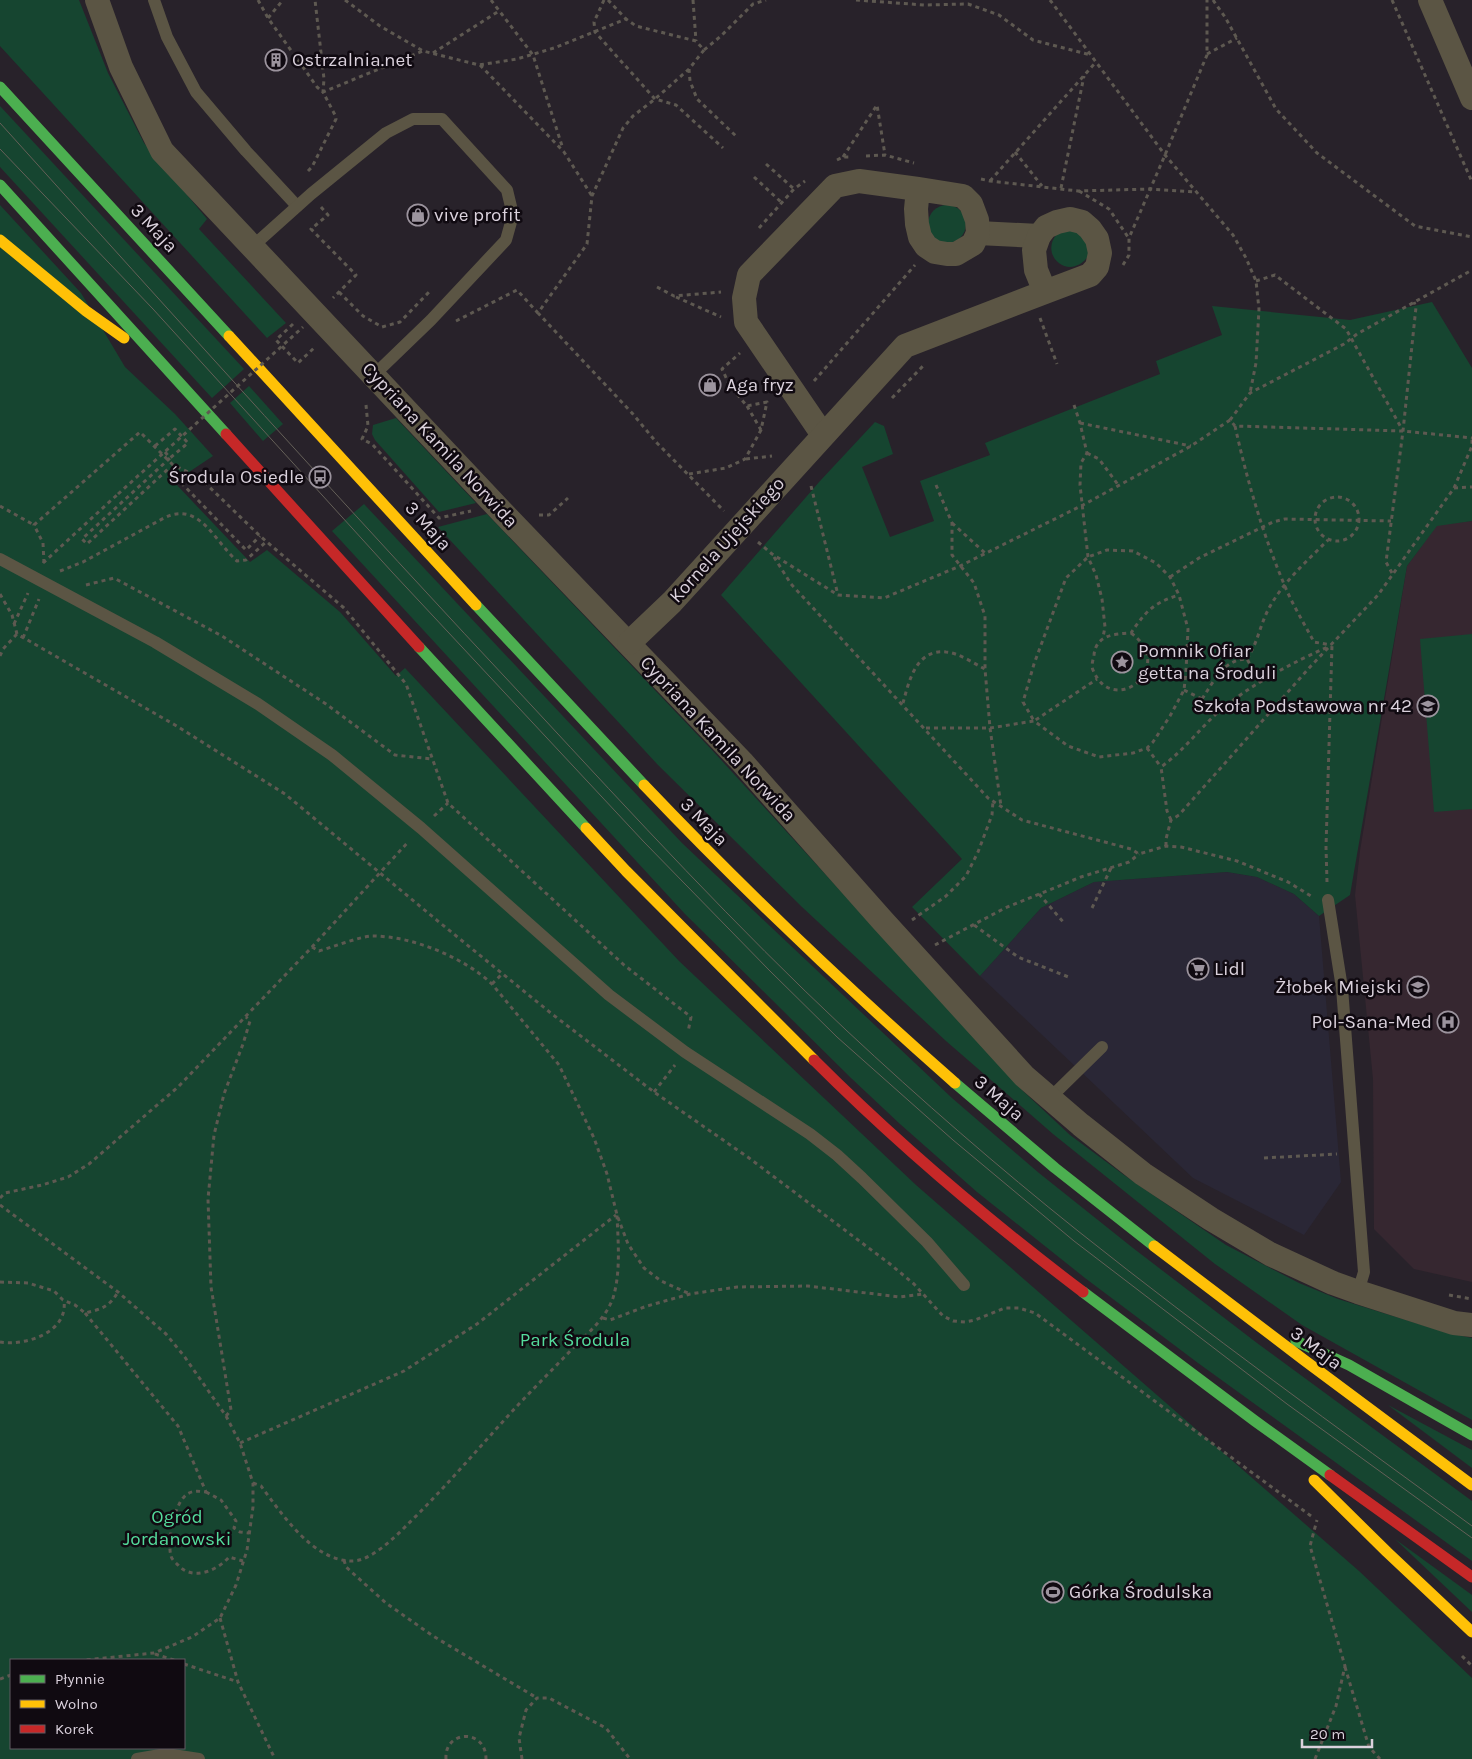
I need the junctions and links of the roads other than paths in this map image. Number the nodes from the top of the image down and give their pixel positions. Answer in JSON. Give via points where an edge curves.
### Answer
{"nodes":[{"id":1,"x":97,"y":0,"type":"edge"},
{"id":2,"x":154,"y":0,"type":"edge"},
{"id":3,"x":1430,"y":0,"type":"edge"},
{"id":4,"x":0,"y":87,"type":"edge"},
{"id":5,"x":1472,"y":98,"type":"edge"},
{"id":6,"x":0,"y":185,"type":"edge"},
{"id":7,"x":918,"y":189,"type":"junction"},
{"id":8,"x":297,"y":206,"type":"junction"},
{"id":9,"x":978,"y":233,"type":"junction"},
{"id":10,"x":1039,"y":236,"type":"junction"},
{"id":11,"x":0,"y":240,"type":"edge"},
{"id":12,"x":253,"y":246,"type":"junction"},
{"id":13,"x":1046,"y":303,"type":"junction"},
{"id":14,"x":164,"y":365,"type":"junction"},
{"id":15,"x":374,"y":376,"type":"junction"},
{"id":16,"x":823,"y":435,"type":"junction"},
{"id":17,"x":0,"y":558,"type":"edge"},
{"id":18,"x":629,"y":643,"type":"junction"},
{"id":19,"x":1328,"y":900,"type":"road end"},
{"id":20,"x":1102,"y":1048,"type":"dead end"},
{"id":21,"x":1049,"y":1099,"type":"junction"},
{"id":22,"x":964,"y":1284,"type":"dead end"},
{"id":23,"x":1358,"y":1292,"type":"junction"},
{"id":24,"x":1247,"y":1318,"type":"junction"},
{"id":25,"x":1472,"y":1325,"type":"edge"},
{"id":26,"x":1255,"y":1421,"type":"junction"},
{"id":27,"x":1472,"y":1435,"type":"edge"},
{"id":28,"x":1472,"y":1486,"type":"edge"},
{"id":29,"x":1472,"y":1577,"type":"edge"},
{"id":30,"x":1472,"y":1632,"type":"edge"},
{"id":31,"x":137,"y":1759,"type":"edge"},
{"id":32,"x":199,"y":1759,"type":"edge"}],
"edges":[{"from":1,"to":12,"type":"street","name":"Cypriana Kamila Norwida","via":[[121,66],[162,150]]},
{"from":2,"to":8,"type":"lane","via":[[167,37],[196,92]]},
{"from":3,"to":5,"type":"street"},
{"from":4,"to":24,"type":"main road","name":"3 Maja","via":[[589,726],[728,872],[822,963],[1002,1125]]},
{"from":6,"to":14,"type":"main road"},
{"from":7,"to":9,"type":"street","via":[[963,196],[971,204]]},
{"from":7,"to":9,"type":"street","via":[[916,209],[920,237],[935,252],[956,254],[973,244]]},
{"from":7,"to":16,"type":"street","via":[[859,181],[835,186],[750,275],[744,298],[746,322]]},
{"from":8,"to":12,"type":"lane"},
{"from":8,"to":15,"type":"lane","via":[[386,133],[413,119],[442,119],[507,190],[513,216],[506,240]]},
{"from":9,"to":10,"type":"street"},
{"from":10,"to":13,"type":"street","via":[[1034,250],[1036,270]]},
{"from":10,"to":13,"type":"street","name":"Kornela Ujejskiego","via":[[1046,227],[1057,222],[1076,220],[1090,229],[1100,253],[1097,267],[1090,275]]},
{"from":11,"to":14,"type":"main road","via":[[86,311]]},
{"from":12,"to":15,"type":"street","name":"Cypriana Kamila Norwida"},
{"from":13,"to":16,"type":"street","name":"Kornela Ujejskiego","via":[[904,346]]},
{"from":14,"to":26,"type":"main road","via":[[626,871],[843,1089],[935,1173],[1043,1262]]},
{"from":15,"to":18,"type":"street","name":"Cypriana Kamila Norwida"},
{"from":16,"to":18,"type":"street","name":"Kornela Ujejskiego","via":[[733,519],[672,602]]},
{"from":17,"to":22,"type":"lane","via":[[155,642],[258,704],[332,755],[421,828],[608,995],[836,1155],[926,1242]]},
{"from":18,"to":21,"type":"street","name":"Cypriana Kamila Norwida","via":[[742,762],[1024,1076]]},
{"from":19,"to":23,"type":"lane","via":[[1342,988],[1364,1272]]},
{"from":20,"to":21,"type":"lane"},
{"from":21,"to":23,"type":"street","name":"Cypriana Kamila Norwida","via":[[1143,1174],[1211,1218],[1270,1254]]},
{"from":23,"to":25,"type":"street","name":"Cypriana Kamila Norwida","via":[[1454,1323]]},
{"from":24,"to":27,"type":"main road","via":[[1349,1366]]},
{"from":24,"to":28,"type":"main road","name":"3 Maja"},
{"from":26,"to":29,"type":"main road"},
{"from":26,"to":30,"type":"main road"},
{"from":31,"to":32,"type":"lane","via":[[166,1754]]}]}
